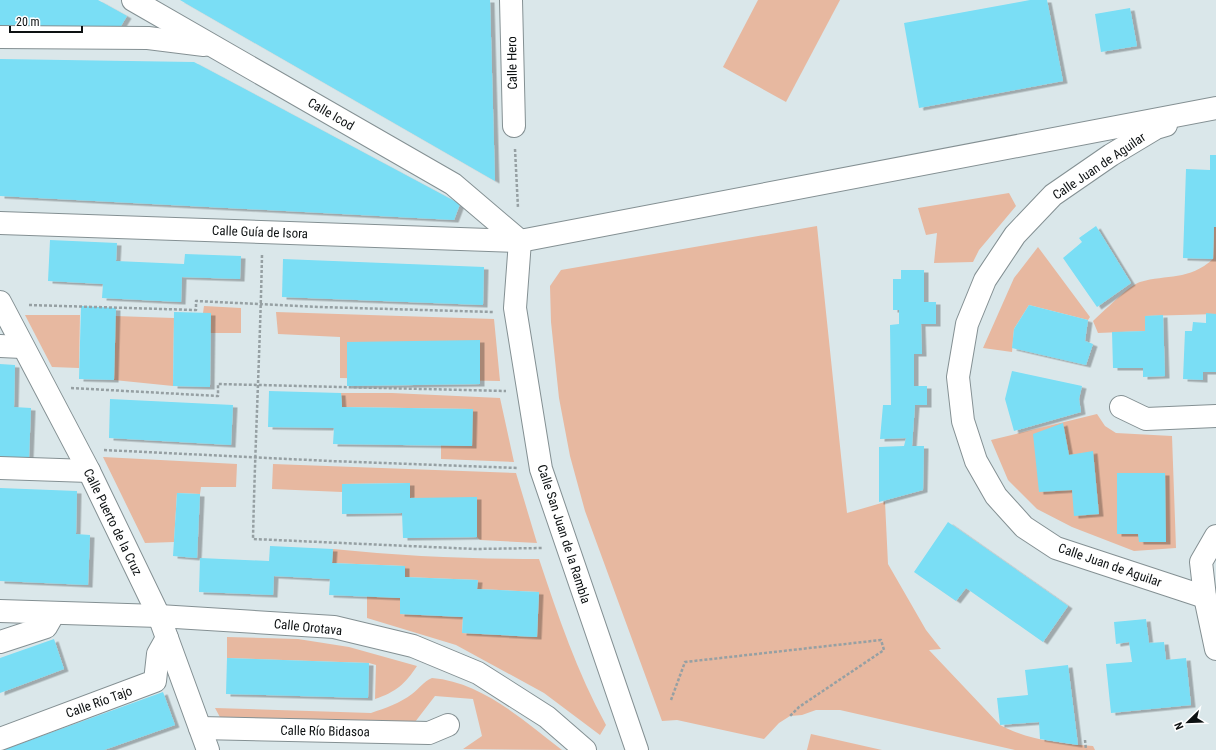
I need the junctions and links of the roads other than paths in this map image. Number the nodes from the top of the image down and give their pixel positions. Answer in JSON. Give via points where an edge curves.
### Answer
{"nodes":[{"id":1,"x":133,"y":0,"type":"edge"},
{"id":2,"x":511,"y":0,"type":"edge"},
{"id":3,"x":0,"y":36,"type":"edge"},
{"id":4,"x":213,"y":46,"type":"junction"},
{"id":5,"x":1214,"y":108,"type":"edge"},
{"id":6,"x":514,"y":126,"type":"road end"},
{"id":7,"x":0,"y":223,"type":"edge"},
{"id":8,"x":520,"y":241,"type":"junction"},
{"id":9,"x":1,"y":303,"type":"edge"},
{"id":10,"x":0,"y":346,"type":"edge"},
{"id":11,"x":22,"y":347,"type":"junction"},
{"id":12,"x":1121,"y":406,"type":"dead end"},
{"id":13,"x":1216,"y":416,"type":"edge"},
{"id":14,"x":0,"y":468,"type":"edge"},
{"id":15,"x":89,"y":471,"type":"junction"},
{"id":16,"x":1216,"y":536,"type":"edge"},
{"id":17,"x":1205,"y":597,"type":"junction"},
{"id":18,"x":0,"y":611,"type":"edge"},
{"id":19,"x":54,"y":613,"type":"junction"},
{"id":20,"x":159,"y":616,"type":"junction"},
{"id":21,"x":167,"y":638,"type":"junction"},
{"id":22,"x":0,"y":642,"type":"edge"},
{"id":23,"x":1216,"y":649,"type":"edge"},
{"id":24,"x":448,"y":725,"type":"dead end"},
{"id":25,"x":0,"y":739,"type":"edge"},
{"id":26,"x":202,"y":743,"type":"edge"},
{"id":27,"x":585,"y":750,"type":"edge"},
{"id":28,"x":637,"y":750,"type":"edge"}],
"edges":[{"from":1,"to":4,"type":"street","name":"Calle Icod"},
{"from":2,"to":6,"type":"street","name":"Calle Hero"},
{"from":3,"to":4,"type":"street","via":[[148,38]]},
{"from":4,"to":8,"type":"street","name":"Calle Icod","via":[[453,184]]},
{"from":5,"to":8,"type":"street","name":"Calle Guía de Isora"},
{"from":5,"to":17,"type":"street","name":"Calle Juan de Aguilar","via":[[1156,128],[1111,155],[1053,195],[1020,229],[985,280],[967,324],[958,377],[963,421],[976,461],[996,496],[1024,527],[1056,548]]},
{"from":7,"to":8,"type":"street","name":"Calle Guía de Isora"},
{"from":8,"to":28,"type":"street","name":"Calle San Juan de la Rambla","via":[[515,312],[541,469]]},
{"from":9,"to":11,"type":"street","name":"Calle Puerto de la Cruz"},
{"from":10,"to":11,"type":"street"},
{"from":11,"to":15,"type":"street","name":"Calle Puerto de la Cruz"},
{"from":12,"to":13,"type":"street","via":[[1146,419]]},
{"from":14,"to":15,"type":"street"},
{"from":15,"to":20,"type":"street","name":"Calle Puerto de la Cruz"},
{"from":16,"to":17,"type":"street","via":[[1201,562]]},
{"from":17,"to":23,"type":"street"},
{"from":18,"to":19,"type":"street","name":"Calle Orotava"},
{"from":19,"to":20,"type":"street","name":"Calle Orotava"},
{"from":19,"to":22,"type":"street","via":[[46,627]]},
{"from":20,"to":21,"type":"street","name":"Calle Puerto de la Cruz"},
{"from":20,"to":27,"type":"street","name":"Calle Orotava","via":[[334,628],[414,646],[478,673],[547,717]]},
{"from":21,"to":25,"type":"street","name":"Calle Río Tajo","via":[[158,654],[155,681]]},
{"from":21,"to":26,"type":"street","name":"Calle Puerto de la Cruz"},
{"from":24,"to":26,"type":"street","name":"Calle Río Bidasoa","via":[[429,733]]}]}
